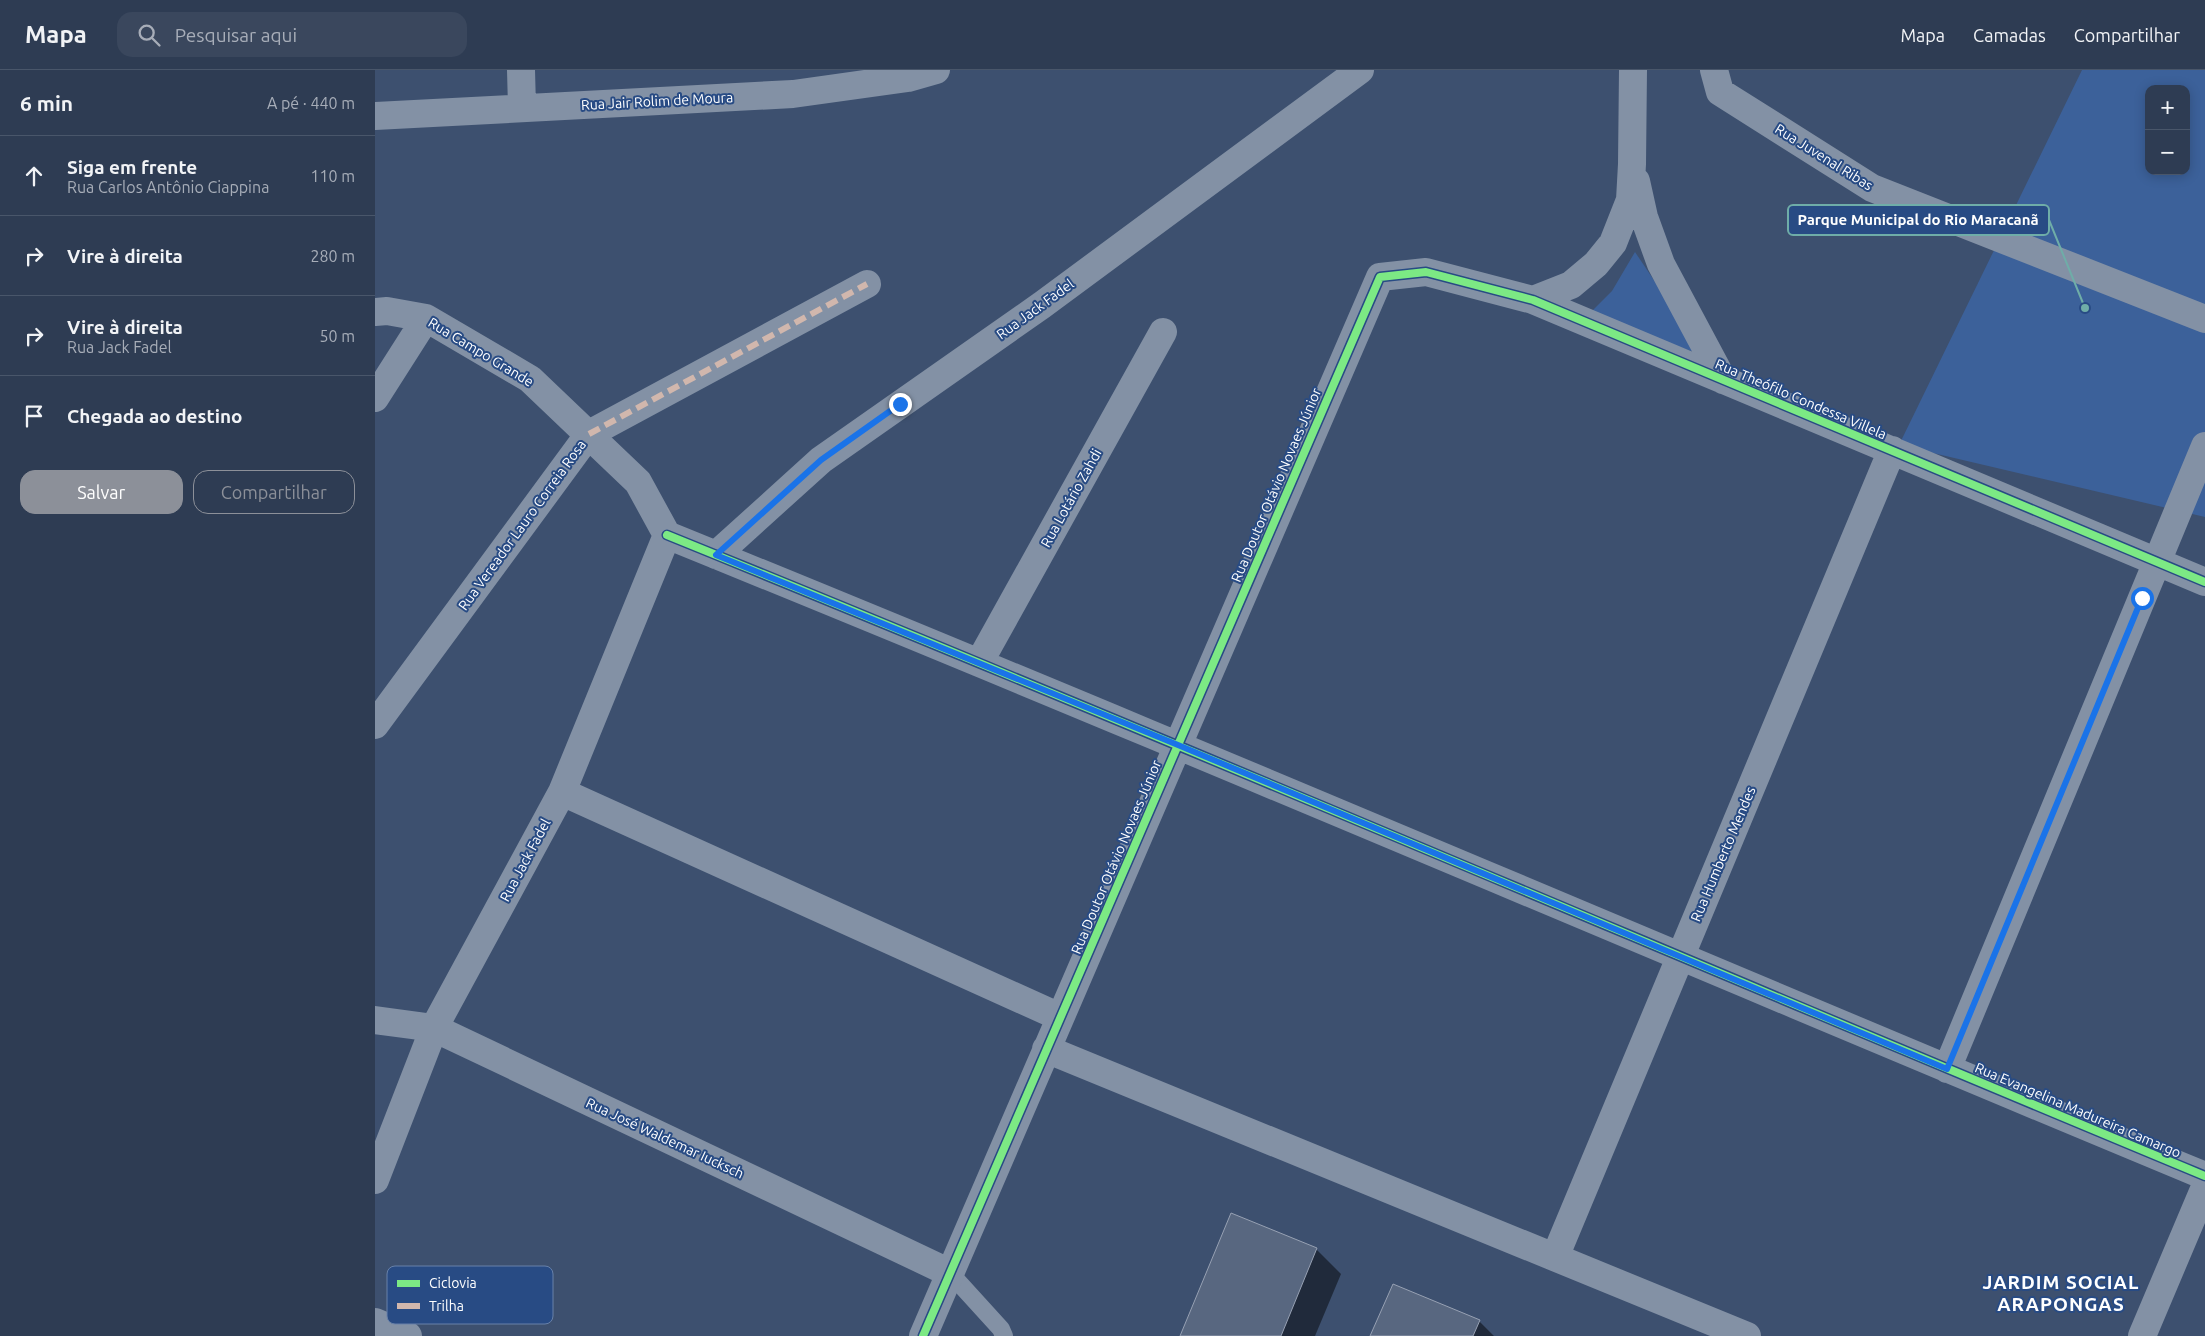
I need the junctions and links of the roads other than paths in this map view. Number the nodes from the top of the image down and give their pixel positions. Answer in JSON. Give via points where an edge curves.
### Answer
{"nodes":[{"id":1,"x":521,"y":70,"type":"edge"},
{"id":2,"x":936,"y":70,"type":"edge"},
{"id":3,"x":1360,"y":70,"type":"edge"},
{"id":4,"x":1633,"y":70,"type":"edge"},
{"id":5,"x":1714,"y":70,"type":"edge"},
{"id":6,"x":522,"y":107,"type":"junction"},
{"id":7,"x":375,"y":116,"type":"edge"},
{"id":8,"x":1632,"y":164,"type":"junction"},
{"id":9,"x":1380,"y":277,"type":"joint"},
{"id":10,"x":867,"y":284,"type":"dead end"},
{"id":11,"x":1533,"y":300,"type":"junction"},
{"id":12,"x":375,"y":312,"type":"edge"},
{"id":13,"x":426,"y":318,"type":"junction"},
{"id":14,"x":2205,"y":319,"type":"edge"},
{"id":15,"x":1163,"y":332,"type":"dead end"},
{"id":16,"x":1723,"y":380,"type":"junction"},
{"id":17,"x":375,"y":398,"type":"edge"},
{"id":18,"x":589,"y":434,"type":"junction"},
{"id":19,"x":2205,"y":446,"type":"edge"},
{"id":20,"x":1892,"y":450,"type":"junction"},
{"id":21,"x":667,"y":535,"type":"junction"},
{"id":22,"x":716,"y":555,"type":"junction"},
{"id":23,"x":2157,"y":562,"type":"junction"},
{"id":24,"x":2205,"y":582,"type":"edge"},
{"id":25,"x":979,"y":663,"type":"junction"},
{"id":26,"x":375,"y":725,"type":"edge"},
{"id":27,"x":1178,"y":745,"type":"junction"},
{"id":28,"x":561,"y":792,"type":"junction"},
{"id":29,"x":1680,"y":958,"type":"junction"},
{"id":30,"x":1060,"y":1017,"type":"junction"},
{"id":31,"x":375,"y":1020,"type":"edge"},
{"id":32,"x":435,"y":1028,"type":"junction"},
{"id":33,"x":1046,"y":1049,"type":"junction"},
{"id":34,"x":1947,"y":1069,"type":"junction"},
{"id":35,"x":2205,"y":1176,"type":"edge"},
{"id":36,"x":375,"y":1180,"type":"edge"},
{"id":37,"x":2205,"y":1187,"type":"edge"},
{"id":38,"x":1555,"y":1257,"type":"junction"},
{"id":39,"x":950,"y":1272,"type":"junction"},
{"id":40,"x":375,"y":1322,"type":"edge"},
{"id":41,"x":408,"y":1336,"type":"edge"},
{"id":42,"x":923,"y":1336,"type":"edge"},
{"id":43,"x":1004,"y":1336,"type":"edge"},
{"id":44,"x":1747,"y":1336,"type":"edge"},
{"id":45,"x":2142,"y":1336,"type":"edge"}],
"edges":[{"from":1,"to":6,"type":"street"},
{"from":2,"to":6,"type":"street","name":"Rua Jair Rolim de Moura","via":[[908,78],[793,94]]},
{"from":3,"to":22,"type":"street","name":"Rua Jack Fadel","via":[[1042,305],[821,460]]},
{"from":4,"to":8,"type":"street"},
{"from":5,"to":14,"type":"street","name":"Rua Juvenal Ribas","via":[[1720,92],[1872,188]]},
{"from":6,"to":7,"type":"street","name":"Rua Jair Rolim de Moura"},
{"from":8,"to":11,"type":"street","via":[[1630,200],[1613,243],[1596,264],[1571,284]]},
{"from":8,"to":16,"type":"street","via":[[1644,217],[1661,264]]},
{"from":9,"to":11,"type":"street","name":"Rua Theófilo Condessa Villela","via":[[1426,272]]},
{"from":9,"to":27,"type":"street","name":"Rua Doutor Otávio Novaes Júnior"},
{"from":10,"to":18,"type":"street","name":"Rua Vereador Lauro Correia Rosa"},
{"from":11,"to":16,"type":"street","name":"Rua Theófilo Condessa Villela"},
{"from":12,"to":13,"type":"street","name":"Rua Campo Grande"},
{"from":13,"to":17,"type":"street"},
{"from":13,"to":18,"type":"street","name":"Rua Campo Grande","via":[[530,379]]},
{"from":15,"to":25,"type":"street","name":"Rua Lotário Zahdi"},
{"from":16,"to":20,"type":"street","name":"Rua Theófilo Condessa Villela"},
{"from":18,"to":21,"type":"street","name":"Rua Campo Grande","via":[[638,482]]},
{"from":18,"to":26,"type":"street","name":"Rua Vereador Lauro Correia Rosa"},
{"from":19,"to":23,"type":"street"},
{"from":20,"to":23,"type":"street","name":"Rua Theófilo Condessa Villela"},
{"from":20,"to":29,"type":"street","name":"Rua Humberto Mendes"},
{"from":21,"to":22,"type":"street","name":"Rua Evangelina Madureira Camargo"},
{"from":21,"to":28,"type":"street","name":"Rua Jack Fadel"},
{"from":22,"to":25,"type":"street","name":"Rua Evangelina Madureira Camargo"},
{"from":23,"to":24,"type":"street","name":"Rua Theófilo Condessa Villela"},
{"from":23,"to":34,"type":"street"},
{"from":25,"to":27,"type":"street","name":"Rua Evangelina Madureira Camargo"},
{"from":27,"to":29,"type":"street","name":"Rua Evangelina Madureira Camargo"},
{"from":27,"to":30,"type":"street","name":"Rua Doutor Otávio Novaes Júnior"},
{"from":28,"to":30,"type":"street"},
{"from":28,"to":32,"type":"street","name":"Rua Jack Fadel"},
{"from":29,"to":34,"type":"street","name":"Rua Evangelina Madureira Camargo"},
{"from":29,"to":38,"type":"street","name":"Rua Humberto Mendes"},
{"from":30,"to":33,"type":"street","name":"Rua Doutor Otávio Novaes Júnior"},
{"from":31,"to":32,"type":"street","name":"Rua José Waldemar Iucksch"},
{"from":32,"to":36,"type":"street","name":"Rua Jack Fadel"},
{"from":32,"to":39,"type":"street","name":"Rua José Waldemar Iucksch"},
{"from":33,"to":38,"type":"street"},
{"from":33,"to":39,"type":"street","name":"Rua Doutor Otávio Novaes Júnior"},
{"from":34,"to":35,"type":"street","name":"Rua Evangelina Madureira Camargo"},
{"from":37,"to":45,"type":"street"},
{"from":38,"to":44,"type":"street"},
{"from":39,"to":42,"type":"street","name":"Rua Doutor Otávio Novaes Júnior"},
{"from":39,"to":43,"type":"lane"},
{"from":40,"to":41,"type":"street"}]}
